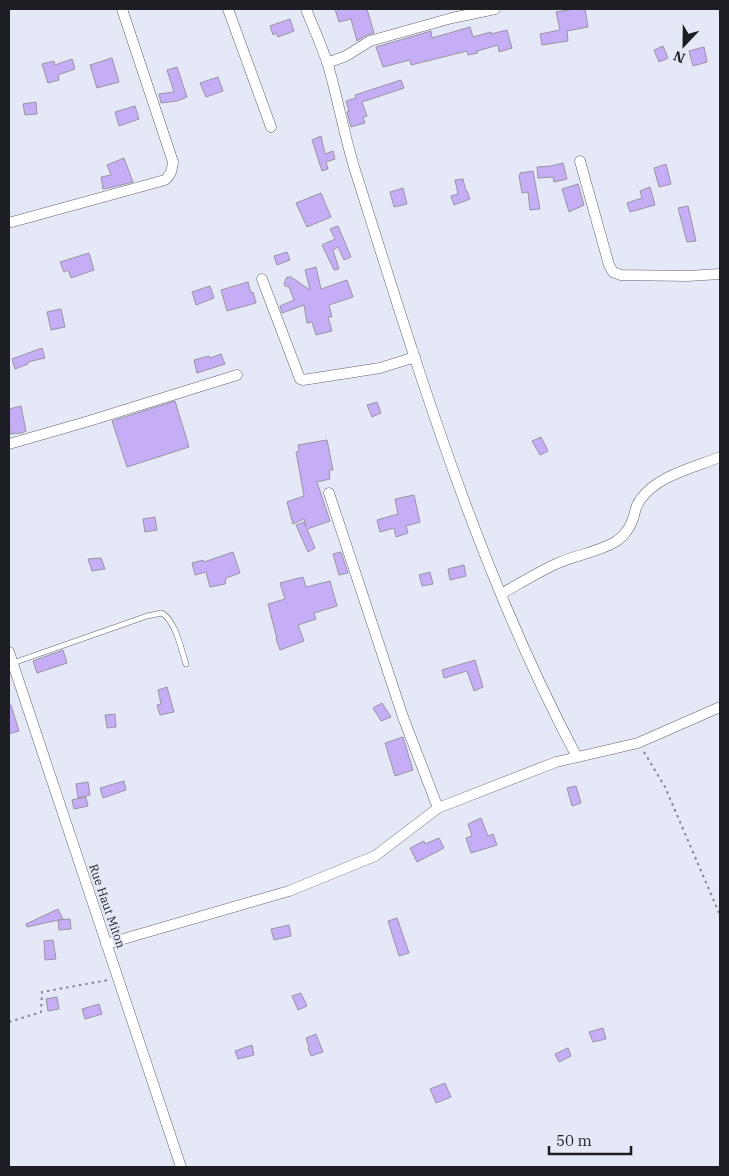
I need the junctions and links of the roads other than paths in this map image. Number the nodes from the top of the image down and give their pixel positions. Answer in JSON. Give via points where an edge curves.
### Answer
{"nodes":[{"id":1,"x":122,"y":9,"type":"edge"},
{"id":2,"x":228,"y":9,"type":"edge"},
{"id":3,"x":306,"y":9,"type":"edge"},
{"id":4,"x":495,"y":9,"type":"edge"},
{"id":5,"x":327,"y":63,"type":"junction"},
{"id":6,"x":271,"y":126,"type":"dead end"},
{"id":7,"x":580,"y":161,"type":"dead end"},
{"id":8,"x":12,"y":222,"type":"dead end"},
{"id":9,"x":720,"y":274,"type":"edge"},
{"id":10,"x":262,"y":279,"type":"dead end"},
{"id":11,"x":415,"y":357,"type":"junction"},
{"id":12,"x":238,"y":375,"type":"dead end"},
{"id":13,"x":9,"y":444,"type":"edge"},
{"id":14,"x":720,"y":457,"type":"edge"},
{"id":15,"x":329,"y":493,"type":"dead end"},
{"id":16,"x":500,"y":594,"type":"junction"},
{"id":17,"x":9,"y":652,"type":"edge"},
{"id":18,"x":13,"y":663,"type":"junction"},
{"id":19,"x":186,"y":664,"type":"dead end"},
{"id":20,"x":720,"y":707,"type":"edge"},
{"id":21,"x":577,"y":757,"type":"junction"},
{"id":22,"x":438,"y":808,"type":"junction"},
{"id":23,"x":106,"y":944,"type":"junction"},
{"id":24,"x":181,"y":1167,"type":"edge"}],
"edges":[{"from":1,"to":8,"type":"street","via":[[173,162],[169,176]]},
{"from":2,"to":6,"type":"street"},
{"from":3,"to":5,"type":"street"},
{"from":4,"to":5,"type":"street","via":[[370,40],[346,56]]},
{"from":5,"to":11,"type":"street","via":[[353,166]]},
{"from":7,"to":9,"type":"street","via":[[613,272],[621,275]]},
{"from":10,"to":11,"type":"street","via":[[300,379],[380,368]]},
{"from":11,"to":16,"type":"street"},
{"from":12,"to":13,"type":"street"},
{"from":14,"to":16,"type":"street","via":[[668,477],[648,491],[634,509],[633,521],[617,541],[557,563]]},
{"from":15,"to":22,"type":"street","via":[[403,717]]},
{"from":16,"to":21,"type":"street"},
{"from":17,"to":18,"type":"street","name":"Rue Haut Miton"},
{"from":18,"to":19,"type":"lane","via":[[162,613],[172,624]]},
{"from":18,"to":23,"type":"street","name":"Rue Haut Miton"},
{"from":20,"to":21,"type":"street","via":[[638,743]]},
{"from":21,"to":22,"type":"street","via":[[556,762]]},
{"from":22,"to":23,"type":"street","via":[[375,856],[289,890]]},
{"from":23,"to":24,"type":"street","name":"Rue Haut Miton"}]}
